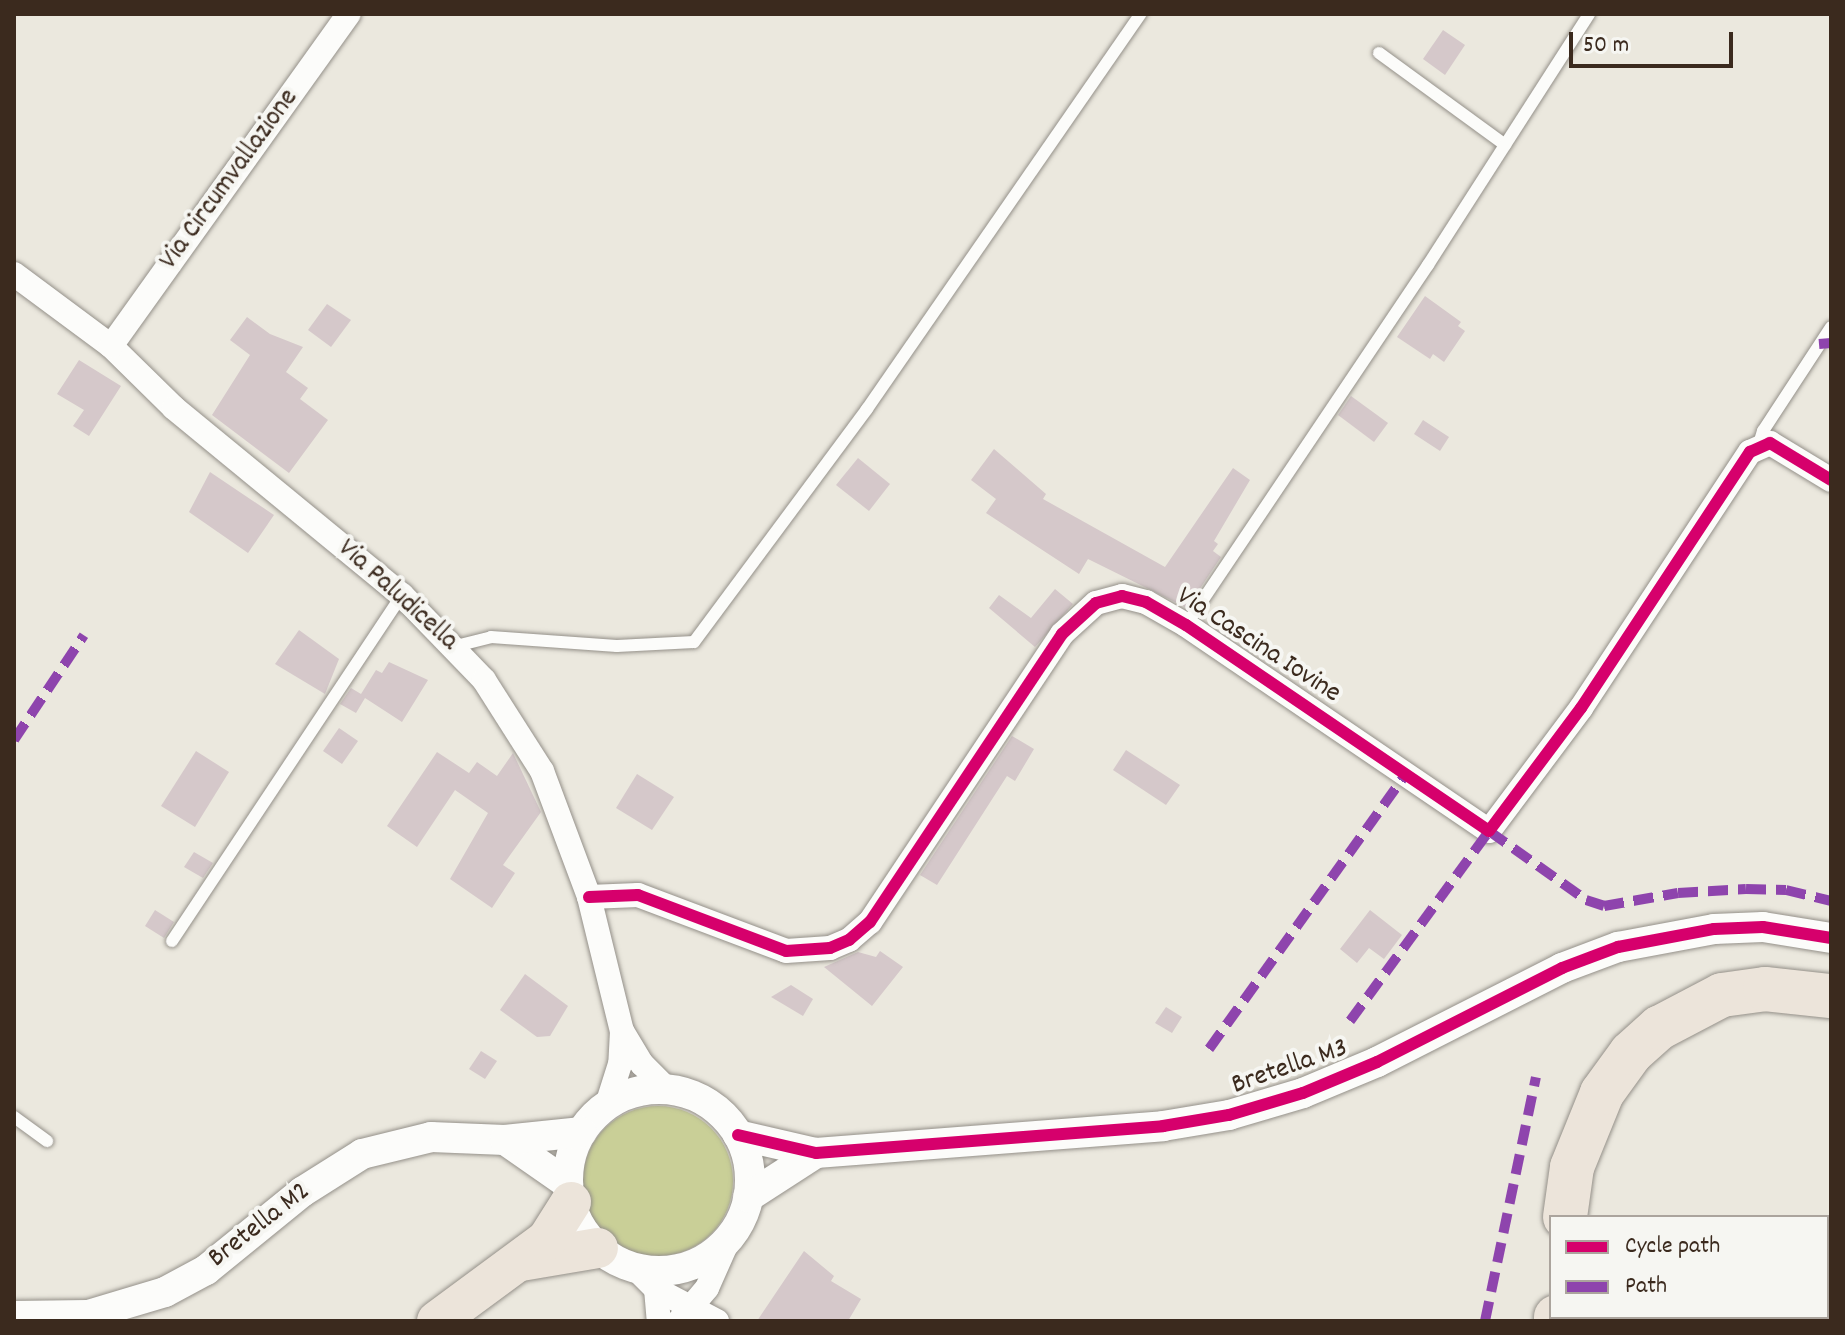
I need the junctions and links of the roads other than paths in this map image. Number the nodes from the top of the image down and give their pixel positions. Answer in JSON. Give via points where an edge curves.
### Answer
{"nodes":[{"id":1,"x":349,"y":14,"type":"edge"},
{"id":2,"x":1141,"y":14,"type":"edge"},
{"id":3,"x":1589,"y":14,"type":"edge"},
{"id":4,"x":1379,"y":53,"type":"dead end"},
{"id":5,"x":1505,"y":145,"type":"junction"},
{"id":6,"x":14,"y":274,"type":"edge"},
{"id":7,"x":1831,"y":327,"type":"edge"},
{"id":8,"x":111,"y":346,"type":"junction"},
{"id":9,"x":1759,"y":444,"type":"junction"},
{"id":10,"x":1831,"y":480,"type":"edge"},
{"id":11,"x":402,"y":595,"type":"junction"},
{"id":12,"x":1186,"y":625,"type":"junction"},
{"id":13,"x":456,"y":646,"type":"junction"},
{"id":14,"x":589,"y":897,"type":"junction"},
{"id":15,"x":1831,"y":938,"type":"edge"},
{"id":16,"x":172,"y":941,"type":"dead end"},
{"id":17,"x":1831,"y":996,"type":"edge"},
{"id":18,"x":622,"y":1031,"type":"junction"},
{"id":19,"x":668,"y":1090,"type":"junction"},
{"id":20,"x":607,"y":1105,"type":"junction"},
{"id":21,"x":14,"y":1117,"type":"edge"},
{"id":22,"x":1589,"y":1128,"type":"junction"},
{"id":23,"x":582,"y":1132,"type":"junction"},
{"id":24,"x":738,"y":1135,"type":"junction"},
{"id":25,"x":505,"y":1140,"type":"junction"},
{"id":26,"x":47,"y":1141,"type":"dead end"},
{"id":27,"x":816,"y":1153,"type":"junction"},
{"id":28,"x":569,"y":1193,"type":"junction"},
{"id":29,"x":748,"y":1197,"type":"junction"},
{"id":30,"x":1565,"y":1215,"type":"edge"},
{"id":31,"x":1590,"y":1215,"type":"edge"},
{"id":32,"x":730,"y":1236,"type":"junction"},
{"id":33,"x":598,"y":1248,"type":"junction"},
{"id":34,"x":517,"y":1261,"type":"junction"},
{"id":35,"x":719,"y":1265,"type":"junction"},
{"id":36,"x":645,"y":1278,"type":"junction"},
{"id":37,"x":684,"y":1315,"type":"edge"},
{"id":38,"x":14,"y":1316,"type":"edge"},
{"id":39,"x":437,"y":1321,"type":"edge"},
{"id":40,"x":659,"y":1321,"type":"edge"},
{"id":41,"x":717,"y":1321,"type":"edge"},
{"id":42,"x":728,"y":1321,"type":"edge"}],
"edges":[{"from":1,"to":8,"type":"street","name":"Via Circumvallazione"},
{"from":2,"to":13,"type":"lane","via":[[867,409],[694,642],[617,646],[491,637]]},
{"from":3,"to":5,"type":"lane"},
{"from":4,"to":5,"type":"lane"},
{"from":5,"to":12,"type":"lane"},
{"from":6,"to":8,"type":"street","name":"Via Paludicella"},
{"from":7,"to":9,"type":"lane"},
{"from":8,"to":11,"type":"street","name":"Via Paludicella","via":[[174,408]]},
{"from":9,"to":10,"type":"street","via":[[1778,446]]},
{"from":9,"to":12,"type":"street","name":"Via Cascina Iovine","via":[[1581,708],[1489,831]]},
{"from":11,"to":13,"type":"street","name":"Via Paludicella"},
{"from":11,"to":16,"type":"lane"},
{"from":12,"to":14,"type":"street","name":"Via Cascina Iovine","via":[[1146,602],[1122,596],[1096,603],[1078,616],[1010,706],[870,922],[849,940],[830,948],[786,951],[638,895]]},
{"from":13,"to":14,"type":"street","name":"Via Paludicella","via":[[505,709],[542,771]]},
{"from":14,"to":18,"type":"street","name":"Via Paludicella"},
{"from":15,"to":27,"type":"street","name":"Bretella M3","via":[[1763,927],[1714,929],[1618,947],[1562,968],[1377,1062],[1303,1093],[1229,1115],[1163,1126]]},
{"from":17,"to":22,"type":"highway","via":[[1765,989],[1722,995],[1659,1028],[1631,1053],[1602,1093]]},
{"from":18,"to":19,"type":"street","name":"Via Paludicella","via":[[642,1064]]},
{"from":18,"to":20,"type":"street","name":"Via Paludicella","via":[[620,1064]]},
{"from":19,"to":20,"type":"street","via":[[640,1091]]},
{"from":19,"to":24,"type":"street","via":[[710,1104]]},
{"from":20,"to":23,"type":"street"},
{"from":21,"to":26,"type":"lane"},
{"from":22,"to":30,"type":"highway","via":[[1572,1167]]},
{"from":22,"to":31,"type":"highway"},
{"from":23,"to":25,"type":"street","name":"Bretella M2"},
{"from":23,"to":28,"type":"street"},
{"from":24,"to":27,"type":"street","name":"Bretella M3"},
{"from":24,"to":29,"type":"street","via":[[750,1176]]},
{"from":25,"to":28,"type":"street"},
{"from":25,"to":38,"type":"street","name":"Bretella M2","via":[[431,1137],[362,1154],[302,1192],[206,1270],[165,1292],[88,1315]]},
{"from":27,"to":29,"type":"street","name":"Bretella M3"},
{"from":28,"to":33,"type":"street"},
{"from":28,"to":34,"type":"highway","via":[[547,1240]]},
{"from":29,"to":32,"type":"street"},
{"from":32,"to":35,"type":"street"},
{"from":32,"to":36,"type":"street","via":[[716,1251]]},
{"from":33,"to":34,"type":"highway"},
{"from":33,"to":36,"type":"street"},
{"from":34,"to":39,"type":"highway"},
{"from":35,"to":37,"type":"street"},
{"from":35,"to":42,"type":"street","via":[[717,1306]]},
{"from":36,"to":37,"type":"street"},
{"from":36,"to":40,"type":"street"},
{"from":37,"to":41,"type":"street"}]}
